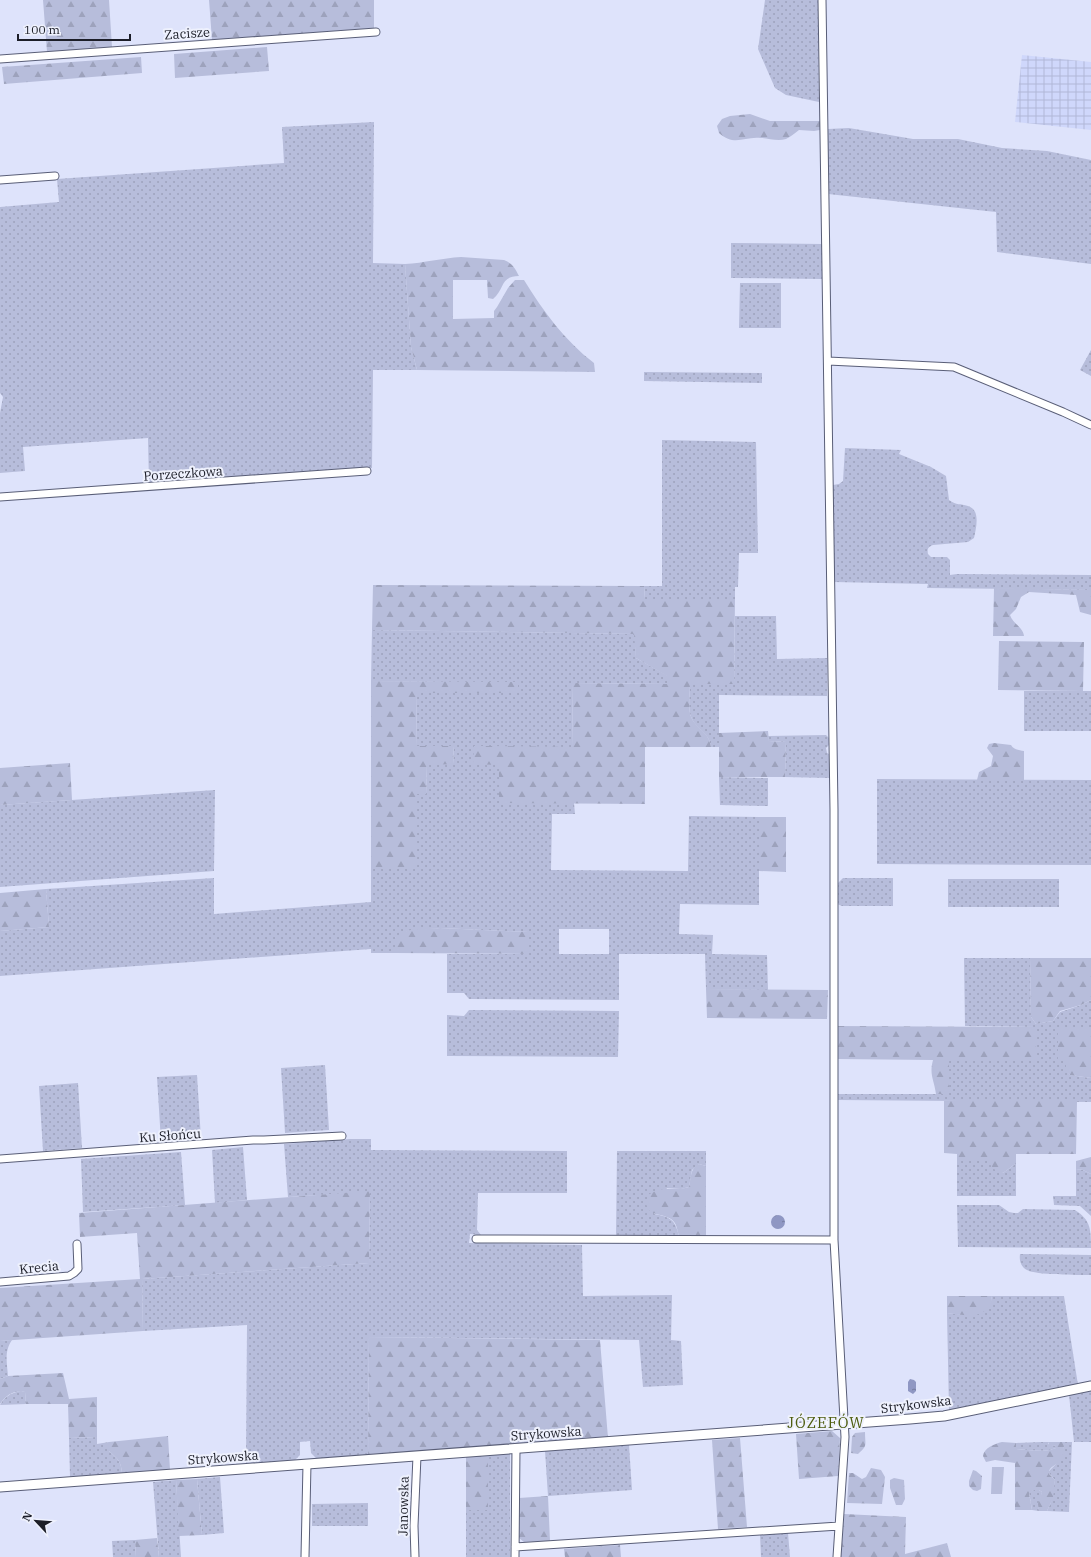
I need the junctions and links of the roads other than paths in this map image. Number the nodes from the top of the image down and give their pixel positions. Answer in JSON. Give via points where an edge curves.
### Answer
{"nodes":[{"id":1,"x":822,"y":0,"type":"edge"},
{"id":2,"x":376,"y":32,"type":"dead end"},
{"id":3,"x":0,"y":59,"type":"edge"},
{"id":4,"x":56,"y":176,"type":"dead end"},
{"id":5,"x":0,"y":180,"type":"edge"},
{"id":6,"x":828,"y":361,"type":"junction"},
{"id":7,"x":1091,"y":426,"type":"edge"},
{"id":8,"x":367,"y":471,"type":"dead end"},
{"id":9,"x":0,"y":497,"type":"edge"},
{"id":10,"x":342,"y":1136,"type":"dead end"},
{"id":11,"x":0,"y":1159,"type":"edge"},
{"id":12,"x":476,"y":1239,"type":"dead end"},
{"id":13,"x":834,"y":1240,"type":"junction"},
{"id":14,"x":77,"y":1244,"type":"dead end"},
{"id":15,"x":0,"y":1282,"type":"edge"},
{"id":16,"x":1091,"y":1386,"type":"edge"},
{"id":17,"x":844,"y":1425,"type":"junction"},
{"id":18,"x":516,"y":1448,"type":"junction"},
{"id":19,"x":417,"y":1456,"type":"junction"},
{"id":20,"x":307,"y":1464,"type":"junction"},
{"id":21,"x":0,"y":1486,"type":"edge"},
{"id":22,"x":839,"y":1526,"type":"junction"},
{"id":23,"x":515,"y":1547,"type":"junction"},
{"id":24,"x":305,"y":1557,"type":"edge"},
{"id":25,"x":415,"y":1557,"type":"edge"},
{"id":26,"x":515,"y":1557,"type":"edge"},
{"id":27,"x":837,"y":1557,"type":"edge"}],
"edges":[{"from":1,"to":6,"type":"street"},
{"from":2,"to":3,"type":"street","name":"Zacisze"},
{"from":4,"to":5,"type":"street"},
{"from":6,"to":7,"type":"street","via":[[954,367]]},
{"from":6,"to":13,"type":"street","via":[[834,809]]},
{"from":8,"to":9,"type":"street","name":"Porzeczkowa"},
{"from":10,"to":11,"type":"street","name":"Ku Słońcu"},
{"from":12,"to":13,"type":"street"},
{"from":13,"to":17,"type":"street"},
{"from":14,"to":15,"type":"street","name":"Krecia","via":[[78,1269],[69,1276]]},
{"from":16,"to":17,"type":"street","name":"Strykowska","via":[[944,1416]]},
{"from":17,"to":18,"type":"street","name":"Strykowska"},
{"from":17,"to":22,"type":"street"},
{"from":18,"to":19,"type":"street","name":"Strykowska"},
{"from":18,"to":23,"type":"street"},
{"from":19,"to":20,"type":"street","name":"Strykowska"},
{"from":19,"to":25,"type":"street","name":"Janowska"},
{"from":20,"to":21,"type":"street","name":"Strykowska"},
{"from":20,"to":24,"type":"street"},
{"from":22,"to":23,"type":"street"},
{"from":22,"to":27,"type":"street"},
{"from":23,"to":26,"type":"street"}]}
